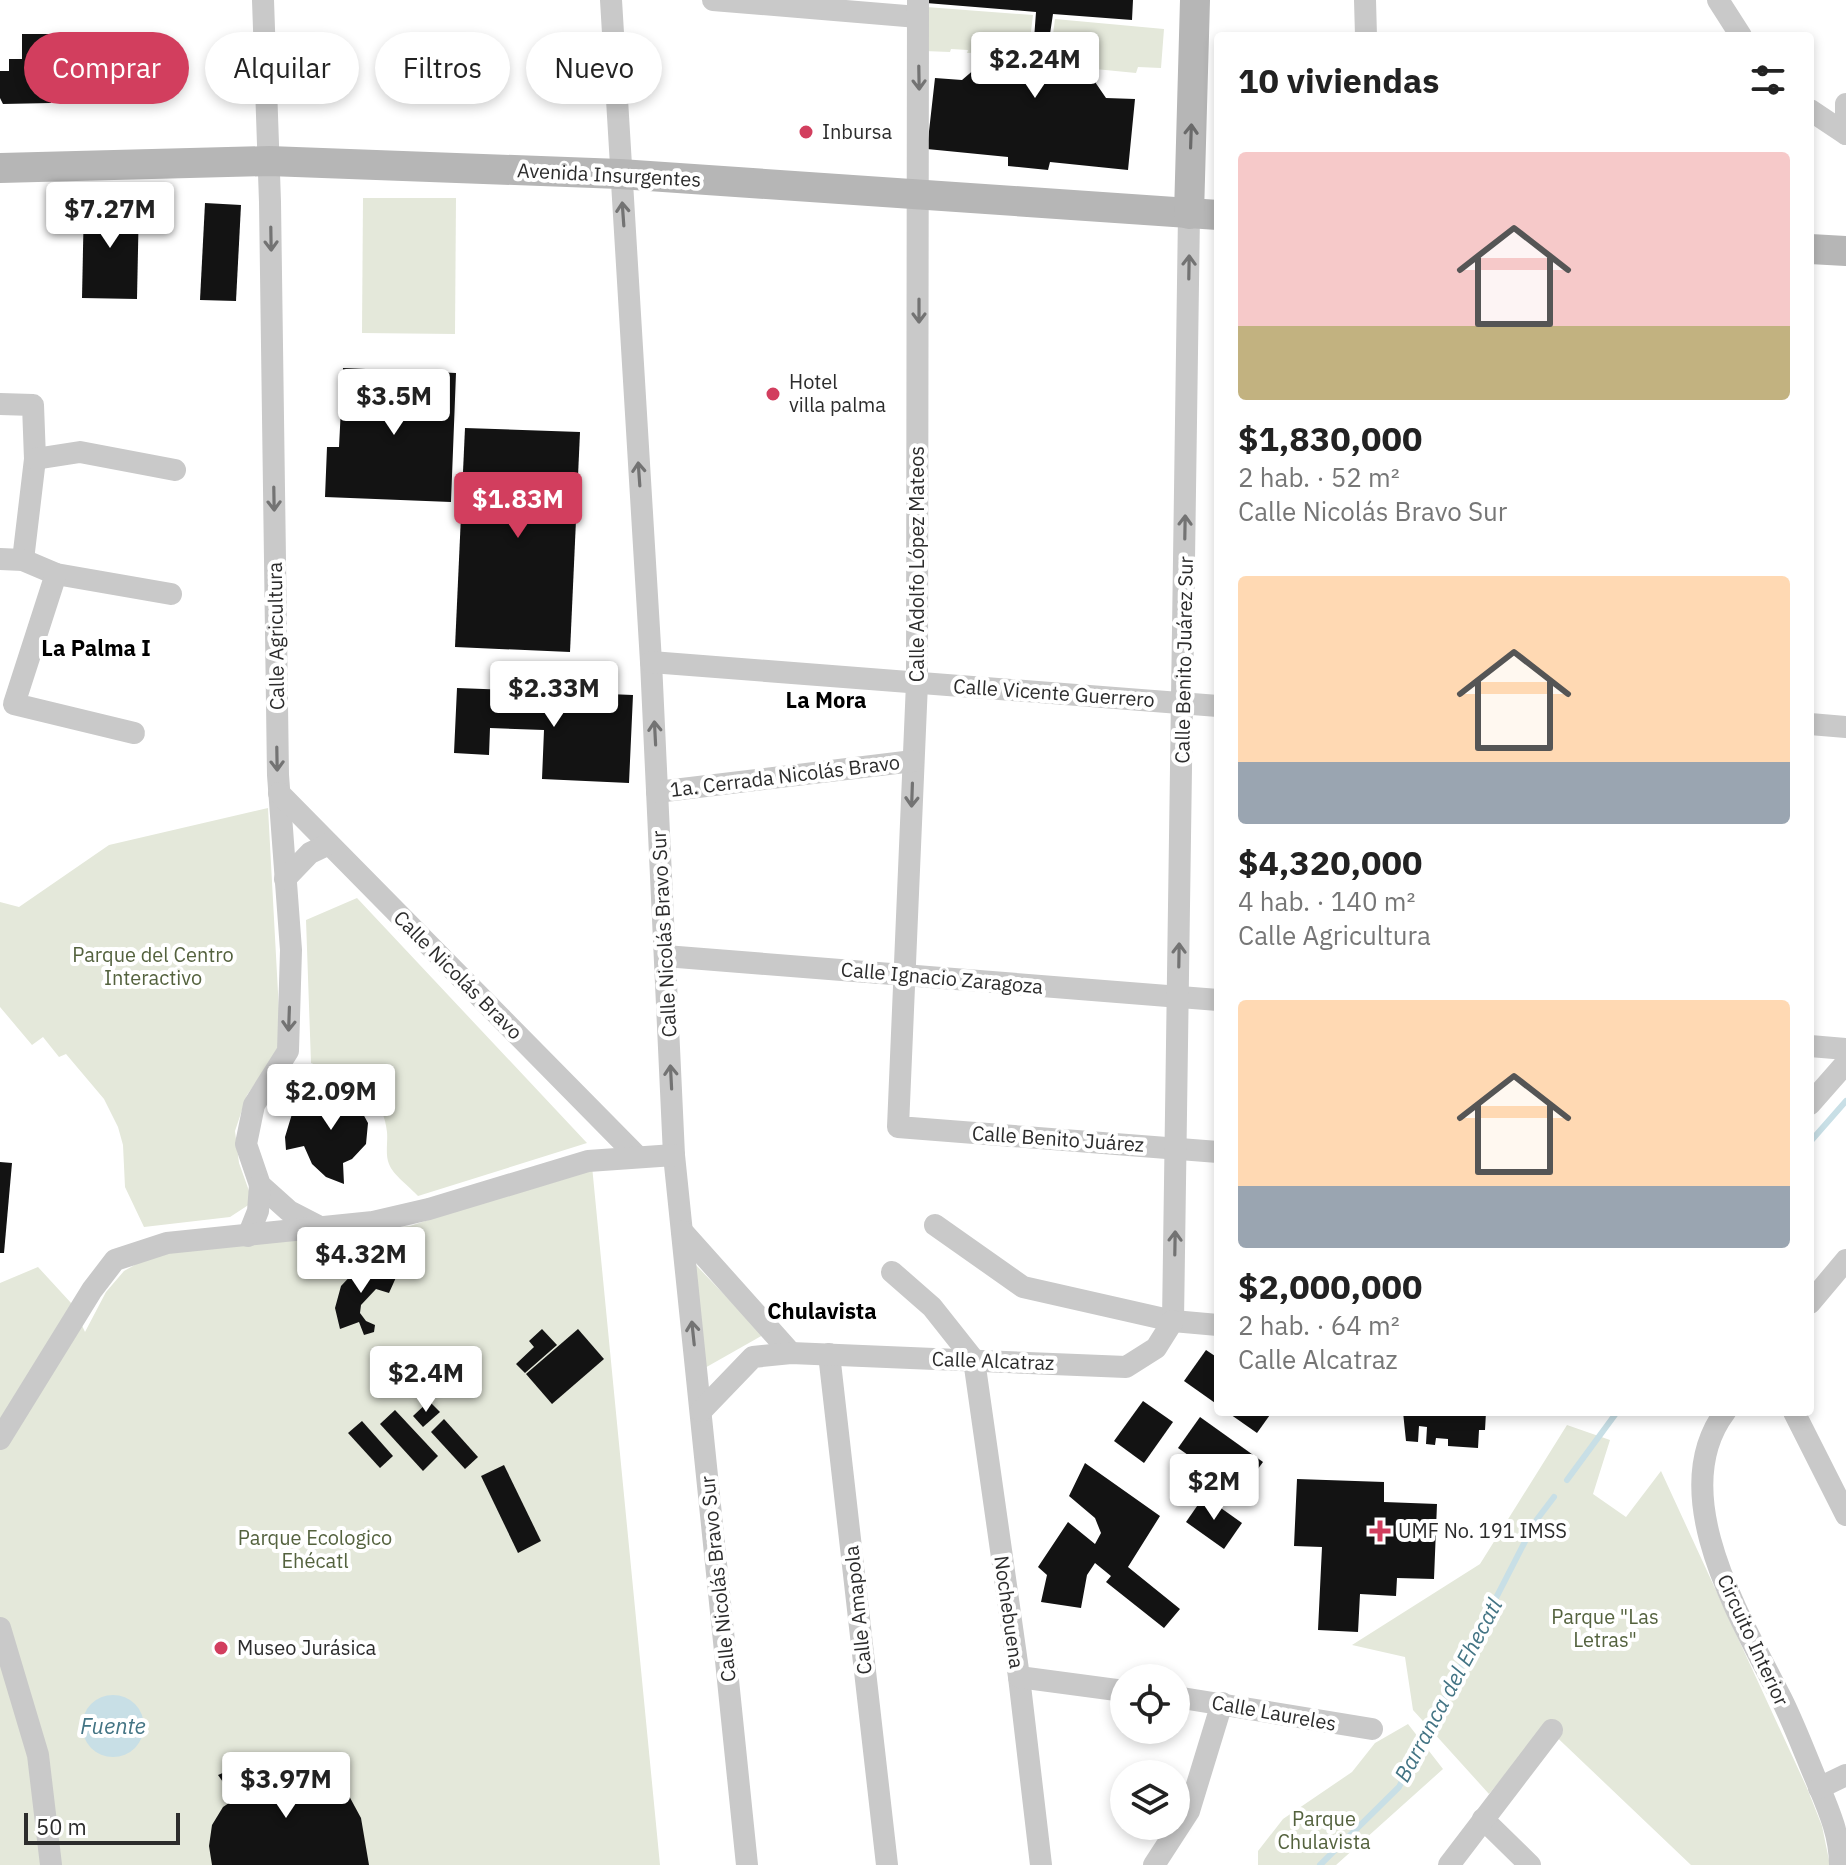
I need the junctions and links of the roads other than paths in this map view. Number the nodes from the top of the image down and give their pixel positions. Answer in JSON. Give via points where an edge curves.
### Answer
{"nodes":[{"id":1,"x":263,"y":0,"type":"edge"},
{"id":2,"x":611,"y":0,"type":"edge"},
{"id":3,"x":713,"y":0,"type":"edge"},
{"id":4,"x":1195,"y":0,"type":"edge"},
{"id":5,"x":1365,"y":0,"type":"edge"},
{"id":6,"x":1718,"y":0,"type":"edge"},
{"id":7,"x":918,"y":8,"type":"edge"},
{"id":8,"x":1366,"y":32,"type":"edge"},
{"id":9,"x":1738,"y":32,"type":"edge"},
{"id":10,"x":1846,"y":104,"type":"edge"},
{"id":11,"x":1814,"y":113,"type":"edge"},
{"id":12,"x":1846,"y":134,"type":"edge"},
{"id":13,"x":269,"y":161,"type":"junction"},
{"id":14,"x":0,"y":168,"type":"edge"},
{"id":15,"x":620,"y":174,"type":"junction"},
{"id":16,"x":919,"y":195,"type":"junction"},
{"id":17,"x":1204,"y":214,"type":"edge"},
{"id":18,"x":1814,"y":249,"type":"edge"},
{"id":19,"x":1846,"y":251,"type":"edge"},
{"id":20,"x":0,"y":404,"type":"edge"},
{"id":21,"x":35,"y":459,"type":"junction"},
{"id":22,"x":175,"y":470,"type":"dead end"},
{"id":23,"x":11,"y":560,"type":"edge"},
{"id":24,"x":56,"y":574,"type":"junction"},
{"id":25,"x":171,"y":594,"type":"dead end"},
{"id":26,"x":651,"y":662,"type":"junction"},
{"id":27,"x":917,"y":683,"type":"junction"},
{"id":28,"x":1183,"y":703,"type":"junction"},
{"id":29,"x":1214,"y":706,"type":"edge"},
{"id":30,"x":1814,"y":724,"type":"edge"},
{"id":31,"x":1846,"y":727,"type":"edge"},
{"id":32,"x":134,"y":733,"type":"dead end"},
{"id":33,"x":913,"y":761,"type":"junction"},
{"id":34,"x":657,"y":792,"type":"junction"},
{"id":35,"x":279,"y":793,"type":"junction"},
{"id":36,"x":329,"y":844,"type":"junction"},
{"id":37,"x":285,"y":879,"type":"junction"},
{"id":38,"x":665,"y":956,"type":"junction"},
{"id":39,"x":905,"y":975,"type":"junction"},
{"id":40,"x":1179,"y":997,"type":"junction"},
{"id":41,"x":1214,"y":1000,"type":"edge"},
{"id":42,"x":1814,"y":1046,"type":"edge"},
{"id":43,"x":1846,"y":1049,"type":"edge"},
{"id":44,"x":1846,"y":1063,"type":"edge"},
{"id":45,"x":1814,"y":1099,"type":"edge"},
{"id":46,"x":898,"y":1127,"type":"joint"},
{"id":47,"x":1176,"y":1148,"type":"junction"},
{"id":48,"x":1214,"y":1152,"type":"edge"},
{"id":49,"x":674,"y":1155,"type":"junction"},
{"id":50,"x":637,"y":1156,"type":"junction"},
{"id":51,"x":260,"y":1185,"type":"junction"},
{"id":52,"x":935,"y":1225,"type":"dead end"},
{"id":53,"x":320,"y":1227,"type":"junction"},
{"id":54,"x":682,"y":1231,"type":"junction"},
{"id":55,"x":248,"y":1236,"type":"junction"},
{"id":56,"x":1846,"y":1260,"type":"edge"},
{"id":57,"x":892,"y":1272,"type":"dead end"},
{"id":58,"x":1814,"y":1298,"type":"edge"},
{"id":59,"x":1173,"y":1321,"type":"junction"},
{"id":60,"x":1214,"y":1325,"type":"edge"},
{"id":61,"x":791,"y":1353,"type":"junction"},
{"id":62,"x":829,"y":1354,"type":"junction"},
{"id":63,"x":974,"y":1360,"type":"junction"},
{"id":64,"x":701,"y":1411,"type":"junction"},
{"id":65,"x":1722,"y":1416,"type":"edge"},
{"id":66,"x":1796,"y":1416,"type":"edge"},
{"id":67,"x":0,"y":1439,"type":"edge"},
{"id":68,"x":1846,"y":1515,"type":"edge"},
{"id":69,"x":0,"y":1628,"type":"edge"},
{"id":70,"x":1019,"y":1677,"type":"junction"},
{"id":71,"x":1110,"y":1689,"type":"edge"},
{"id":72,"x":1190,"y":1699,"type":"edge"},
{"id":73,"x":1222,"y":1703,"type":"junction"},
{"id":74,"x":1372,"y":1729,"type":"dead end"},
{"id":75,"x":1552,"y":1730,"type":"dead end"},
{"id":76,"x":1846,"y":1775,"type":"edge"},
{"id":77,"x":1819,"y":1788,"type":"junction"},
{"id":78,"x":1483,"y":1819,"type":"junction"},
{"id":79,"x":51,"y":1865,"type":"edge"},
{"id":80,"x":747,"y":1865,"type":"edge"},
{"id":81,"x":887,"y":1865,"type":"edge"},
{"id":82,"x":1041,"y":1865,"type":"edge"},
{"id":83,"x":1154,"y":1865,"type":"edge"},
{"id":84,"x":1449,"y":1865,"type":"edge"},
{"id":85,"x":1530,"y":1865,"type":"edge"},
{"id":86,"x":1840,"y":1865,"type":"edge"}],
"edges":[{"from":1,"to":13,"type":"street","name":"Calle Agricultura"},
{"from":2,"to":15,"type":"street","name":"Calle Nicolás Bravo Sur"},
{"from":3,"to":7,"type":"street"},
{"from":17,"to":4,"type":"main road","name":"Calle Benito Juárez Sur","one_way":true},
{"from":5,"to":8,"type":"street"},
{"from":6,"to":9,"type":"street"},
{"from":7,"to":16,"type":"street","name":"Calle Adolfo López Mateos","one_way":true},
{"from":10,"to":12,"type":"street"},
{"from":11,"to":12,"type":"street"},
{"from":13,"to":14,"type":"main road","name":"Avenida Insurgentes"},
{"from":13,"to":15,"type":"main road","name":"Avenida Insurgentes"},
{"from":13,"to":35,"type":"street","name":"Calle Agricultura","one_way":true},
{"from":15,"to":16,"type":"main road","name":"Avenida Insurgentes"},
{"from":26,"to":15,"type":"street","name":"Calle Nicolás Bravo Sur","one_way":true},
{"from":16,"to":17,"type":"main road","name":"Avenida Insurgentes"},
{"from":16,"to":27,"type":"street","name":"Calle Adolfo López Mateos","one_way":true},
{"from":28,"to":17,"type":"street","name":"Calle Benito Juárez Sur","one_way":true},
{"from":18,"to":19,"type":"main road"},
{"from":20,"to":21,"type":"street","via":[[33,405]]},
{"from":21,"to":22,"type":"street","via":[[80,452]]},
{"from":21,"to":23,"type":"street"},
{"from":23,"to":24,"type":"street"},
{"from":24,"to":25,"type":"street"},
{"from":24,"to":32,"type":"street","via":[[14,704]]},
{"from":26,"to":27,"type":"street","name":"Calle Vicente Guerrero"},
{"from":34,"to":26,"type":"street","name":"Calle Nicolás Bravo Sur","one_way":true},
{"from":27,"to":28,"type":"street","name":"Calle Vicente Guerrero"},
{"from":27,"to":33,"type":"street","name":"Calle Adolfo López Mateos"},
{"from":28,"to":29,"type":"street","name":"Calle Vicente Guerrero"},
{"from":40,"to":28,"type":"street","name":"Calle Benito Juárez Sur","one_way":true},
{"from":30,"to":31,"type":"street"},
{"from":33,"to":34,"type":"street","name":"1a. Cerrada Nicolás Bravo"},
{"from":33,"to":39,"type":"street","name":"Calle Adolfo López Mateos","one_way":true},
{"from":34,"to":38,"type":"street","name":"Calle Nicolás Bravo Sur"},
{"from":35,"to":36,"type":"street","name":"Calle Nicolás Bravo"},
{"from":35,"to":37,"type":"street","name":"Calle Agricultura"},
{"from":36,"to":37,"type":"street","via":[[310,853]]},
{"from":36,"to":50,"type":"street","name":"Calle Nicolás Bravo"},
{"from":37,"to":51,"type":"street","name":"Calle Agricultura","one_way":true,"via":[[291,950],[288,1051],[254,1105],[246,1144]]},
{"from":38,"to":39,"type":"street","name":"Calle Ignacio Zaragoza"},
{"from":49,"to":38,"type":"street","name":"Calle Nicolás Bravo Sur","one_way":true},
{"from":39,"to":40,"type":"street","name":"Calle Ignacio Zaragoza"},
{"from":39,"to":46,"type":"street","name":"Calle Adolfo López Mateos"},
{"from":40,"to":41,"type":"street","name":"Calle Ignacio Zaragoza"},
{"from":40,"to":47,"type":"street","name":"Calle Benito Juárez Sur"},
{"from":42,"to":43,"type":"street"},
{"from":44,"to":45,"type":"street"},
{"from":46,"to":47,"type":"street","name":"Calle Benito Juárez"},
{"from":47,"to":48,"type":"street","name":"Calle Benito Juárez"},
{"from":59,"to":47,"type":"street","name":"Calle Benito Juárez Sur","one_way":true},
{"from":49,"to":50,"type":"street"},
{"from":49,"to":54,"type":"street","name":"Calle Nicolás Bravo Sur"},
{"from":50,"to":53,"type":"street","via":[[588,1161],[373,1222]]},
{"from":51,"to":53,"type":"street","name":"Calle Agricultura","via":[[289,1211]]},
{"from":51,"to":55,"type":"street","via":[[258,1211]]},
{"from":52,"to":59,"type":"street","via":[[1023,1287]]},
{"from":53,"to":55,"type":"street"},
{"from":54,"to":61,"type":"street"},
{"from":64,"to":54,"type":"street","name":"Calle Nicolás Bravo Sur","one_way":true},
{"from":55,"to":67,"type":"street","via":[[167,1243],[115,1260]]},
{"from":56,"to":58,"type":"street"},
{"from":57,"to":63,"type":"street","via":[[932,1307]]},
{"from":59,"to":60,"type":"street"},
{"from":59,"to":63,"type":"street","name":"Calle Alcatraz","via":[[1156,1348],[1126,1367]]},
{"from":61,"to":62,"type":"street","name":"Calle Alcatraz"},
{"from":61,"to":64,"type":"street","name":"Calle Alcatraz","via":[[753,1357]]},
{"from":62,"to":63,"type":"street","name":"Calle Alcatraz"},
{"from":62,"to":81,"type":"street","name":"Calle Amapola"},
{"from":63,"to":70,"type":"street","name":"Nochebuena"},
{"from":64,"to":80,"type":"street","name":"Calle Nicolás Bravo Sur"},
{"from":65,"to":77,"type":"street","name":"Circuito Interior","via":[[1706,1461],[1703,1505],[1712,1550]]},
{"from":66,"to":68,"type":"street"},
{"from":69,"to":79,"type":"street","via":[[38,1755]]},
{"from":70,"to":71,"type":"street"},
{"from":70,"to":82,"type":"street","name":"Nochebuena"},
{"from":72,"to":73,"type":"street","name":"Calle Laureles"},
{"from":73,"to":74,"type":"street","name":"Calle Laureles"},
{"from":73,"to":83,"type":"street","via":[[1189,1811]]},
{"from":75,"to":78,"type":"street"},
{"from":76,"to":77,"type":"street"},
{"from":77,"to":86,"type":"street","name":"Circuito Interior","via":[[1834,1822]]},
{"from":78,"to":84,"type":"street"},
{"from":78,"to":85,"type":"street"}]}
